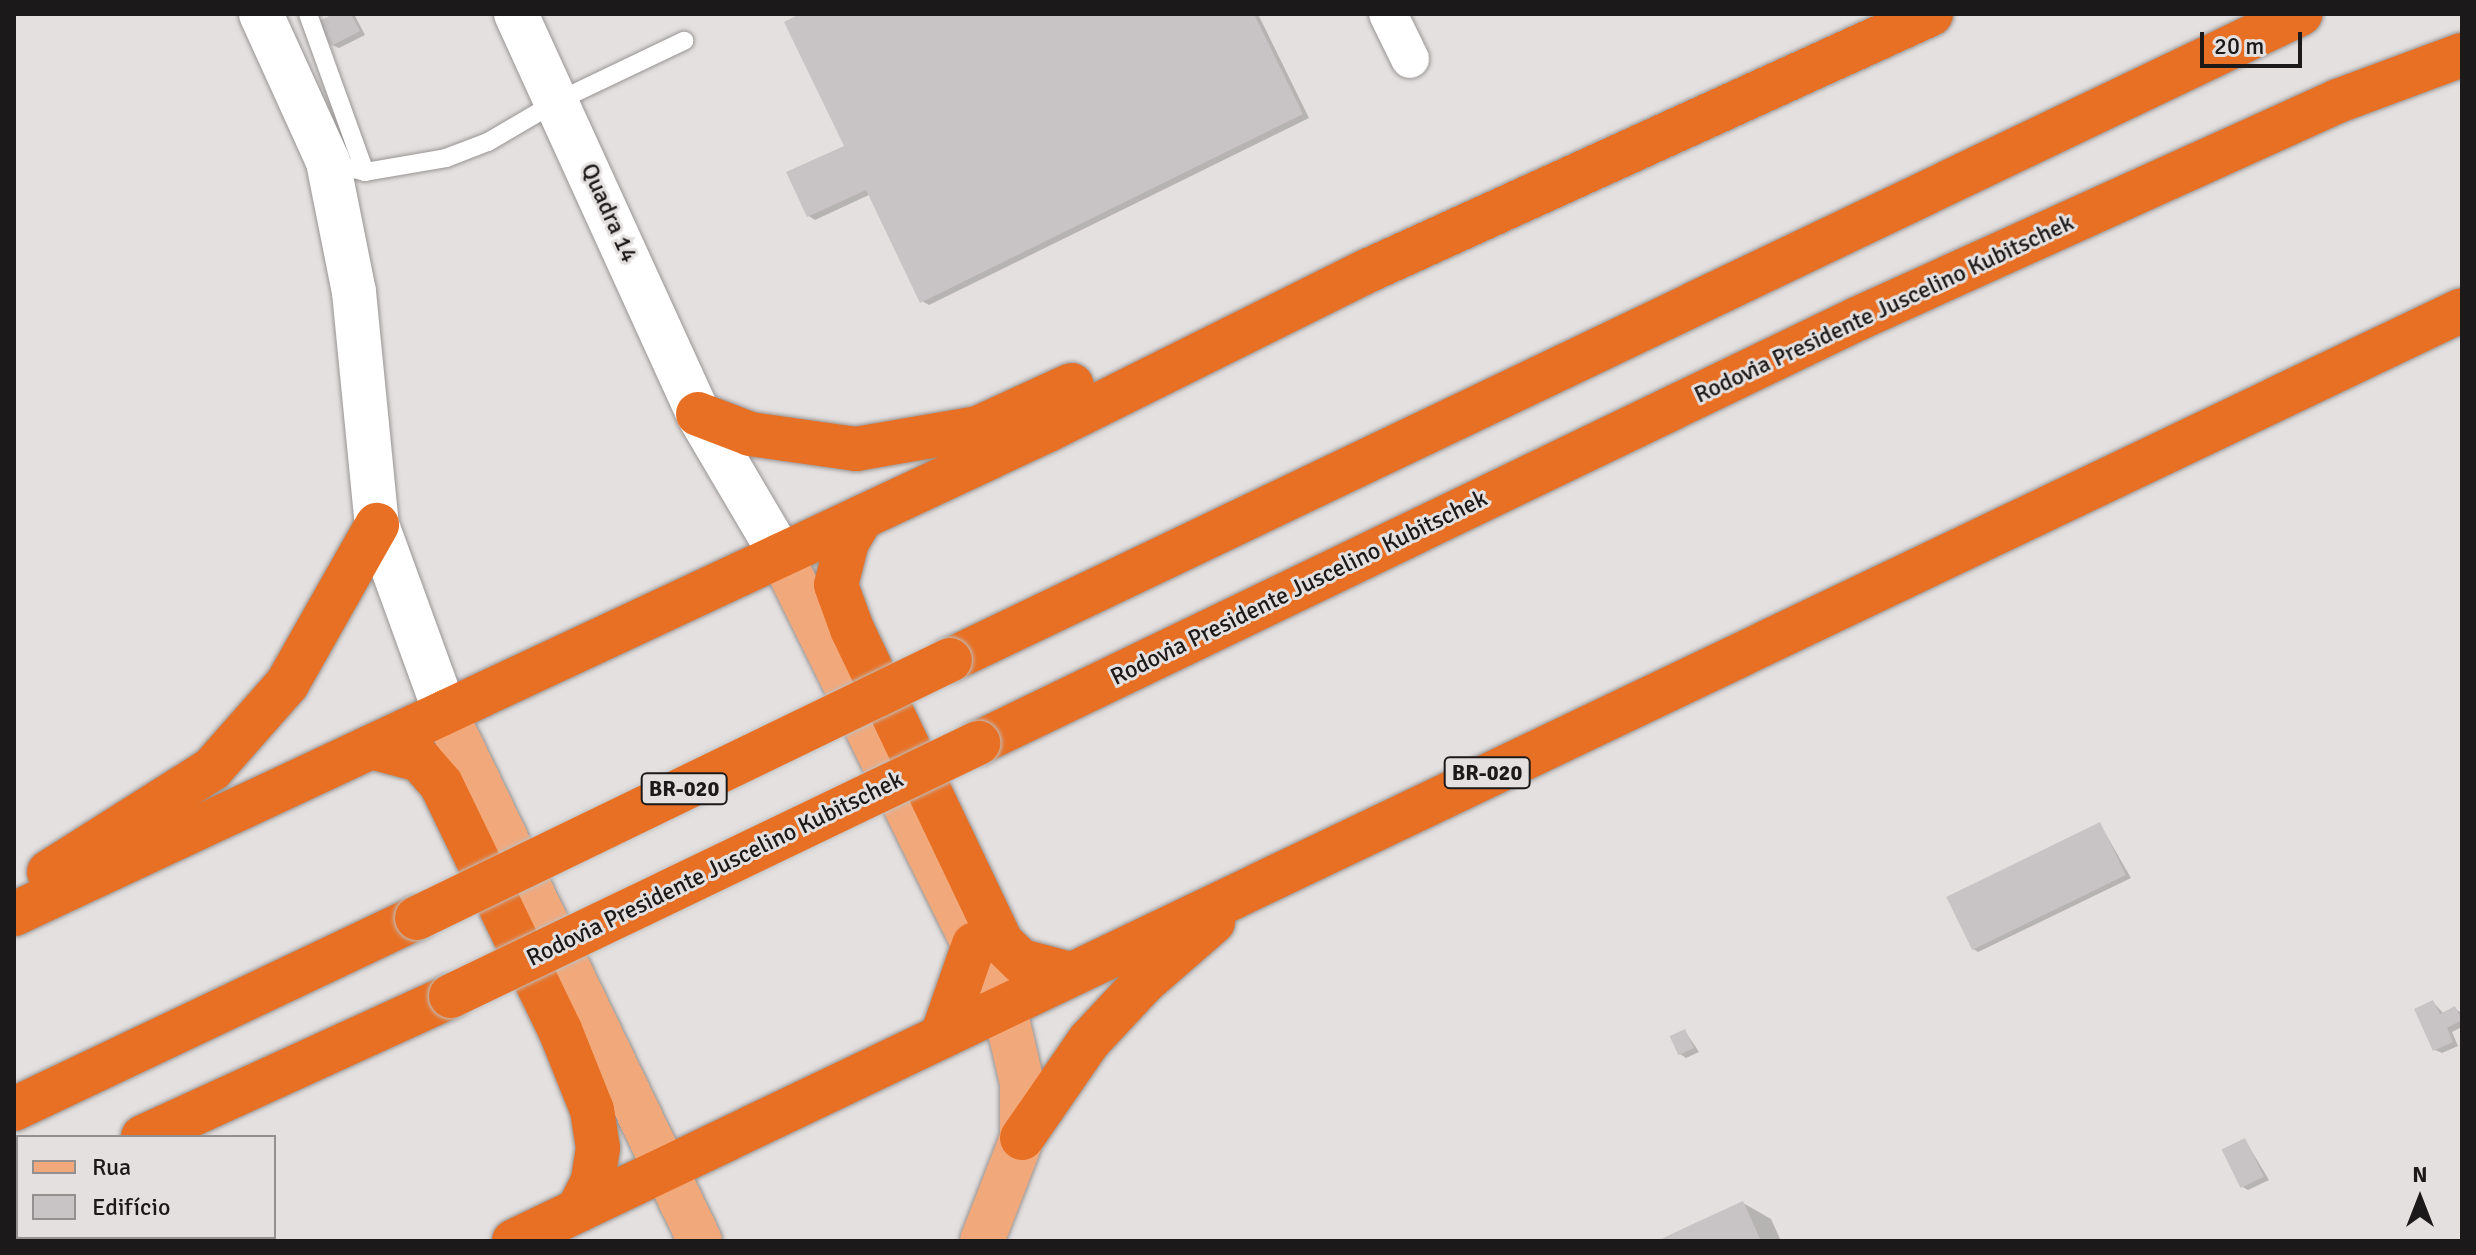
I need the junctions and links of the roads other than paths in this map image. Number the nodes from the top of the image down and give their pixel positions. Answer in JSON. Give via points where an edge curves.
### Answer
{"nodes":[{"id":1,"x":261,"y":14,"type":"edge"},
{"id":2,"x":308,"y":14,"type":"edge"},
{"id":3,"x":516,"y":14,"type":"edge"},
{"id":4,"x":1388,"y":14,"type":"edge"},
{"id":5,"x":1931,"y":14,"type":"edge"},
{"id":6,"x":2300,"y":14,"type":"edge"},
{"id":7,"x":684,"y":41,"type":"dead end"},
{"id":8,"x":2462,"y":55,"type":"edge"},
{"id":9,"x":1410,"y":59,"type":"dead end"},
{"id":10,"x":558,"y":101,"type":"junction"},
{"id":11,"x":347,"y":167,"type":"junction"},
{"id":12,"x":1365,"y":272,"type":"junction"},
{"id":13,"x":2462,"y":310,"type":"edge"},
{"id":14,"x":698,"y":414,"type":"junction"},
{"id":15,"x":862,"y":517,"type":"junction"},
{"id":16,"x":377,"y":525,"type":"junction"},
{"id":17,"x":781,"y":555,"type":"junction"},
{"id":18,"x":445,"y":712,"type":"junction"},
{"id":19,"x":371,"y":747,"type":"junction"},
{"id":20,"x":1257,"y":884,"type":"junction"},
{"id":21,"x":14,"y":893,"type":"edge"},
{"id":22,"x":14,"y":914,"type":"edge"},
{"id":23,"x":974,"y":944,"type":"junction"},
{"id":24,"x":1070,"y":974,"type":"junction"},
{"id":25,"x":1004,"y":1006,"type":"junction"},
{"id":26,"x":942,"y":1036,"type":"junction"},
{"id":27,"x":14,"y":1109,"type":"edge"},
{"id":28,"x":147,"y":1135,"type":"edge"},
{"id":29,"x":1022,"y":1138,"type":"junction"},
{"id":30,"x":666,"y":1166,"type":"junction"},
{"id":31,"x":578,"y":1210,"type":"junction"},
{"id":32,"x":514,"y":1241,"type":"edge"},
{"id":33,"x":700,"y":1241,"type":"edge"},
{"id":34,"x":982,"y":1241,"type":"edge"}],
"edges":[{"from":1,"to":11,"type":"main road"},
{"from":2,"to":11,"type":"lane"},
{"from":3,"to":10,"type":"main road","name":"Quadra 14"},
{"from":4,"to":9,"type":"street"},
{"from":5,"to":12,"type":"highway"},
{"from":6,"to":27,"type":"highway","number":"BR-020","bridge":true},
{"from":7,"to":10,"type":"lane"},
{"from":8,"to":28,"type":"highway","name":"Rodovia Presidente Juscelino Kubitschek","bridge":true,"via":[[2310,113],[1857,319],[451,996]]},
{"from":10,"to":11,"type":"lane","via":[[488,142],[446,158]]},
{"from":10,"to":14,"type":"main road","name":"Quadra 14"},
{"from":11,"to":16,"type":"main road"},
{"from":12,"to":14,"type":"highway","via":[[1201,326],[978,428],[856,449],[750,434]]},
{"from":12,"to":15,"type":"highway","via":[[1215,350]]},
{"from":13,"to":20,"type":"highway","number":"BR-020"},
{"from":14,"to":17,"type":"main road","name":"Quadra 14"},
{"from":15,"to":17,"type":"highway"},
{"from":15,"to":24,"type":"highway","via":[[847,542],[836,585],[852,629],[1001,942],[1021,961]]},
{"from":16,"to":18,"type":"main road"},
{"from":16,"to":21,"type":"highway","via":[[287,684],[212,769]]},
{"from":17,"to":18,"type":"highway"},
{"from":17,"to":23,"type":"main road"},
{"from":18,"to":19,"type":"highway"},
{"from":18,"to":30,"type":"main road"},
{"from":19,"to":22,"type":"highway"},
{"from":19,"to":31,"type":"highway","via":[[420,760],[441,784],[560,1030],[592,1110],[597,1138],[593,1181]]},
{"from":20,"to":24,"type":"highway","number":"BR-020"},
{"from":20,"to":29,"type":"highway","via":[[1143,983],[1100,1029]]},
{"from":23,"to":25,"type":"main road"},
{"from":23,"to":26,"type":"highway"},
{"from":24,"to":25,"type":"highway","number":"BR-020"},
{"from":25,"to":26,"type":"highway","number":"BR-020"},
{"from":25,"to":29,"type":"main road","via":[[1022,1083]]},
{"from":26,"to":30,"type":"highway","number":"BR-020"},
{"from":29,"to":34,"type":"main road"},
{"from":30,"to":31,"type":"highway","number":"BR-020"},
{"from":30,"to":33,"type":"main road"},
{"from":31,"to":32,"type":"highway","number":"BR-020"}]}
